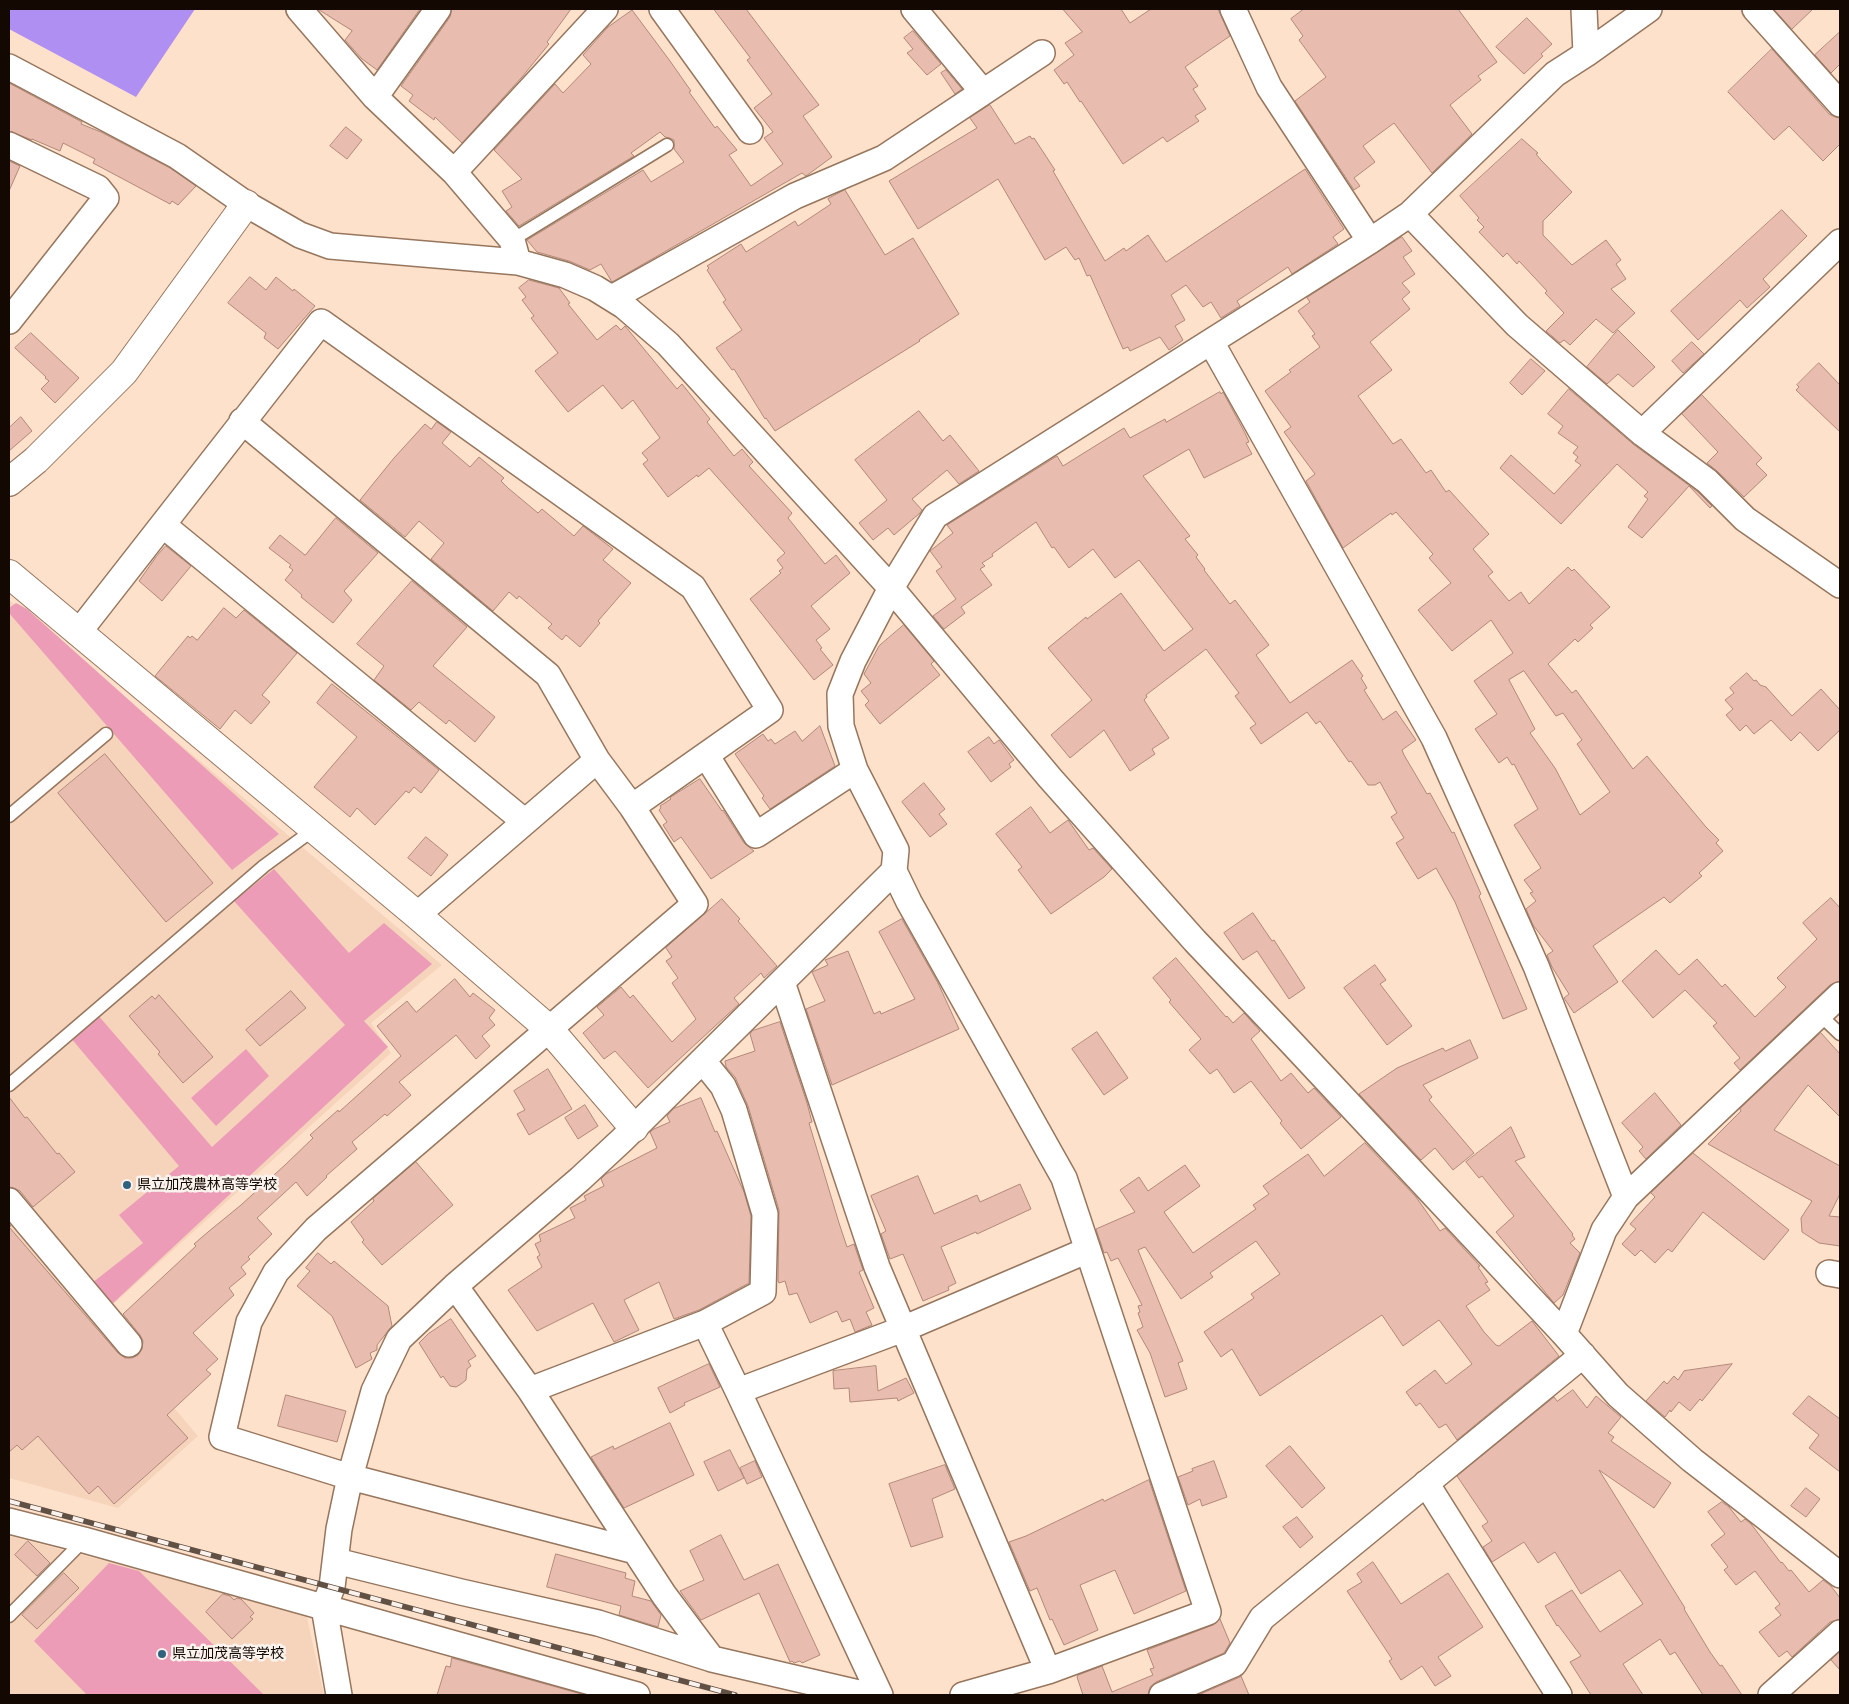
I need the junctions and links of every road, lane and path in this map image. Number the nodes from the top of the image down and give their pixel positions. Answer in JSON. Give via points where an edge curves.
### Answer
{"nodes":[{"id":1,"x":299,"y":9,"type":"edge"},
{"id":2,"x":438,"y":9,"type":"edge"},
{"id":3,"x":605,"y":9,"type":"edge"},
{"id":4,"x":662,"y":9,"type":"edge"},
{"id":5,"x":914,"y":9,"type":"edge"},
{"id":6,"x":1233,"y":9,"type":"edge"},
{"id":7,"x":1584,"y":9,"type":"edge"},
{"id":8,"x":1649,"y":9,"type":"edge"},
{"id":9,"x":1755,"y":9,"type":"edge"},
{"id":10,"x":1042,"y":52,"type":"dead end"},
{"id":11,"x":1586,"y":54,"type":"junction"},
{"id":12,"x":9,"y":68,"type":"edge"},
{"id":13,"x":983,"y":92,"type":"junction"},
{"id":14,"x":375,"y":97,"type":"junction"},
{"id":15,"x":1840,"y":104,"type":"edge"},
{"id":16,"x":750,"y":131,"type":"dead end"},
{"id":17,"x":9,"y":145,"type":"edge"},
{"id":18,"x":667,"y":145,"type":"dead end"},
{"id":19,"x":454,"y":172,"type":"junction"},
{"id":20,"x":246,"y":204,"type":"junction"},
{"id":21,"x":1410,"y":214,"type":"junction"},
{"id":22,"x":1370,"y":241,"type":"junction"},
{"id":23,"x":1840,"y":242,"type":"edge"},
{"id":24,"x":515,"y":251,"type":"junction"},
{"id":25,"x":612,"y":298,"type":"junction"},
{"id":26,"x":9,"y":321,"type":"edge"},
{"id":27,"x":1211,"y":342,"type":"junction"},
{"id":28,"x":242,"y":421,"type":"junction"},
{"id":29,"x":1642,"y":433,"type":"junction"},
{"id":30,"x":9,"y":482,"type":"edge"},
{"id":31,"x":164,"y":524,"type":"junction"},
{"id":32,"x":12,"y":582,"type":"edge"},
{"id":33,"x":1840,"y":585,"type":"edge"},
{"id":34,"x":892,"y":588,"type":"junction"},
{"id":35,"x":78,"y":633,"type":"junction"},
{"id":36,"x":106,"y":734,"type":"dead end"},
{"id":37,"x":706,"y":756,"type":"junction"},
{"id":38,"x":597,"y":760,"type":"junction"},
{"id":39,"x":855,"y":770,"type":"junction"},
{"id":40,"x":632,"y":808,"type":"junction"},
{"id":41,"x":9,"y":816,"type":"edge"},
{"id":42,"x":524,"y":821,"type":"junction"},
{"id":43,"x":313,"y":830,"type":"junction"},
{"id":44,"x":894,"y":871,"type":"junction"},
{"id":45,"x":416,"y":915,"type":"junction"},
{"id":46,"x":782,"y":982,"type":"junction"},
{"id":47,"x":1840,"y":995,"type":"edge"},
{"id":48,"x":1820,"y":1015,"type":"junction"},
{"id":49,"x":549,"y":1029,"type":"junction"},
{"id":50,"x":1840,"y":1034,"type":"edge"},
{"id":51,"x":703,"y":1061,"type":"junction"},
{"id":52,"x":9,"y":1085,"type":"edge"},
{"id":53,"x":634,"y":1128,"type":"junction"},
{"id":54,"x":1626,"y":1197,"type":"junction"},
{"id":55,"x":9,"y":1201,"type":"edge"},
{"id":56,"x":1088,"y":1250,"type":"junction"},
{"id":57,"x":454,"y":1286,"type":"junction"},
{"id":58,"x":705,"y":1323,"type":"junction"},
{"id":59,"x":903,"y":1329,"type":"junction"},
{"id":60,"x":1564,"y":1334,"type":"junction"},
{"id":61,"x":129,"y":1344,"type":"dead end"},
{"id":62,"x":1583,"y":1356,"type":"junction"},
{"id":63,"x":530,"y":1390,"type":"junction"},
{"id":64,"x":738,"y":1391,"type":"junction"},
{"id":65,"x":350,"y":1477,"type":"junction"},
{"id":66,"x":1426,"y":1483,"type":"junction"},
{"id":67,"x":9,"y":1521,"type":"edge"},
{"id":68,"x":84,"y":1540,"type":"junction"},
{"id":69,"x":635,"y":1551,"type":"junction"},
{"id":70,"x":336,"y":1561,"type":"junction"},
{"id":71,"x":1840,"y":1575,"type":"edge"},
{"id":72,"x":324,"y":1606,"type":"junction"},
{"id":73,"x":9,"y":1616,"type":"edge"},
{"id":74,"x":1840,"y":1633,"type":"edge"},
{"id":75,"x":712,"y":1660,"type":"junction"},
{"id":76,"x":1048,"y":1671,"type":"junction"},
{"id":77,"x":339,"y":1695,"type":"edge"},
{"id":78,"x":637,"y":1695,"type":"edge"},
{"id":79,"x":867,"y":1695,"type":"edge"},
{"id":80,"x":880,"y":1695,"type":"edge"},
{"id":81,"x":963,"y":1695,"type":"edge"},
{"id":82,"x":1162,"y":1695,"type":"edge"},
{"id":83,"x":1559,"y":1695,"type":"edge"},
{"id":84,"x":1771,"y":1695,"type":"edge"}],
"edges":[{"from":1,"to":14,"type":"street"},
{"from":2,"to":14,"type":"street"},
{"from":3,"to":19,"type":"street"},
{"from":4,"to":16,"type":"street"},
{"from":5,"to":13,"type":"street"},
{"from":6,"to":22,"type":"street","via":[[1269,87]]},
{"from":7,"to":11,"type":"street"},
{"from":8,"to":11,"type":"street"},
{"from":9,"to":15,"type":"street"},
{"from":10,"to":13,"type":"street"},
{"from":11,"to":21,"type":"street","via":[[1555,74]]},
{"from":12,"to":20,"type":"street","via":[[178,156]]},
{"from":13,"to":25,"type":"street","via":[[884,158],[795,196]]},
{"from":14,"to":19,"type":"street"},
{"from":17,"to":26,"type":"street","via":[[98,188],[106,198]]},
{"from":18,"to":24,"type":"lane"},
{"from":19,"to":24,"type":"street"},
{"from":20,"to":24,"type":"street","via":[[300,235],[330,246]]},
{"from":20,"to":30,"type":"street","via":[[124,372],[36,460]]},
{"from":21,"to":22,"type":"street"},
{"from":21,"to":29,"type":"street","via":[[1517,325]]},
{"from":22,"to":27,"type":"street"},
{"from":23,"to":29,"type":"street"},
{"from":24,"to":25,"type":"street"},
{"from":25,"to":34,"type":"street","via":[[668,344]]},
{"from":27,"to":34,"type":"street","via":[[935,516]]},
{"from":27,"to":54,"type":"street","via":[[1434,738],[1536,966]]},
{"from":28,"to":31,"type":"street"},
{"from":28,"to":37,"type":"street","via":[[321,322],[693,587],[770,710]]},
{"from":28,"to":38,"type":"street","via":[[548,675]]},
{"from":29,"to":33,"type":"street","via":[[1708,481],[1745,519]]},
{"from":31,"to":35,"type":"street"},
{"from":31,"to":42,"type":"street"},
{"from":32,"to":35,"type":"street"},
{"from":34,"to":39,"type":"street","via":[[853,661],[840,694],[841,726]]},
{"from":34,"to":60,"type":"street","via":[[1050,778],[1195,942]]},
{"from":35,"to":43,"type":"street"},
{"from":36,"to":41,"type":"lane"},
{"from":37,"to":39,"type":"street","via":[[756,835]]},
{"from":37,"to":40,"type":"street"},
{"from":38,"to":40,"type":"street"},
{"from":38,"to":42,"type":"street"},
{"from":39,"to":44,"type":"street","via":[[896,850]]},
{"from":40,"to":49,"type":"street","via":[[695,904]]},
{"from":42,"to":45,"type":"street"},
{"from":43,"to":45,"type":"street"},
{"from":43,"to":52,"type":"lane","via":[[264,866]]},
{"from":44,"to":46,"type":"street"},
{"from":44,"to":56,"type":"street","via":[[1064,1178]]},
{"from":45,"to":49,"type":"street"},
{"from":46,"to":51,"type":"street"},
{"from":46,"to":59,"type":"street","via":[[877,1267]]},
{"from":47,"to":48,"type":"street"},
{"from":48,"to":50,"type":"lane"},
{"from":48,"to":54,"type":"street"},
{"from":49,"to":53,"type":"street"},
{"from":49,"to":65,"type":"street","via":[[316,1229],[276,1272],[249,1322],[222,1437]]},
{"from":51,"to":53,"type":"street"},
{"from":51,"to":58,"type":"street","via":[[723,1086],[734,1110],[764,1214],[763,1292]]},
{"from":53,"to":57,"type":"street","via":[[580,1179]]},
{"from":54,"to":60,"type":"street","via":[[1604,1230]]},
{"from":55,"to":61,"type":"street"},
{"from":56,"to":59,"type":"street"},
{"from":56,"to":76,"type":"street","via":[[1208,1612]]},
{"from":57,"to":63,"type":"street"},
{"from":57,"to":65,"type":"street","via":[[399,1339],[374,1391]]},
{"from":58,"to":63,"type":"street"},
{"from":58,"to":64,"type":"street"},
{"from":59,"to":64,"type":"street"},
{"from":59,"to":76,"type":"street"},
{"from":60,"to":62,"type":"street"},
{"from":62,"to":66,"type":"street"},
{"from":62,"to":71,"type":"street","via":[[1618,1396],[1692,1460]]},
{"from":63,"to":69,"type":"street"},
{"from":64,"to":80,"type":"street"},
{"from":65,"to":69,"type":"street"},
{"from":65,"to":70,"type":"street"},
{"from":66,"to":82,"type":"street","via":[[1262,1618],[1234,1664]]},
{"from":66,"to":83,"type":"street"},
{"from":67,"to":68,"type":"street"},
{"from":68,"to":72,"type":"street"},
{"from":68,"to":73,"type":"lane"},
{"from":69,"to":75,"type":"street"},
{"from":70,"to":72,"type":"street","via":[[332,1587]]},
{"from":70,"to":75,"type":"street","via":[[598,1623]]},
{"from":72,"to":77,"type":"street"},
{"from":72,"to":78,"type":"street"},
{"from":74,"to":84,"type":"street"},
{"from":75,"to":79,"type":"street"},
{"from":76,"to":81,"type":"street"}]}
